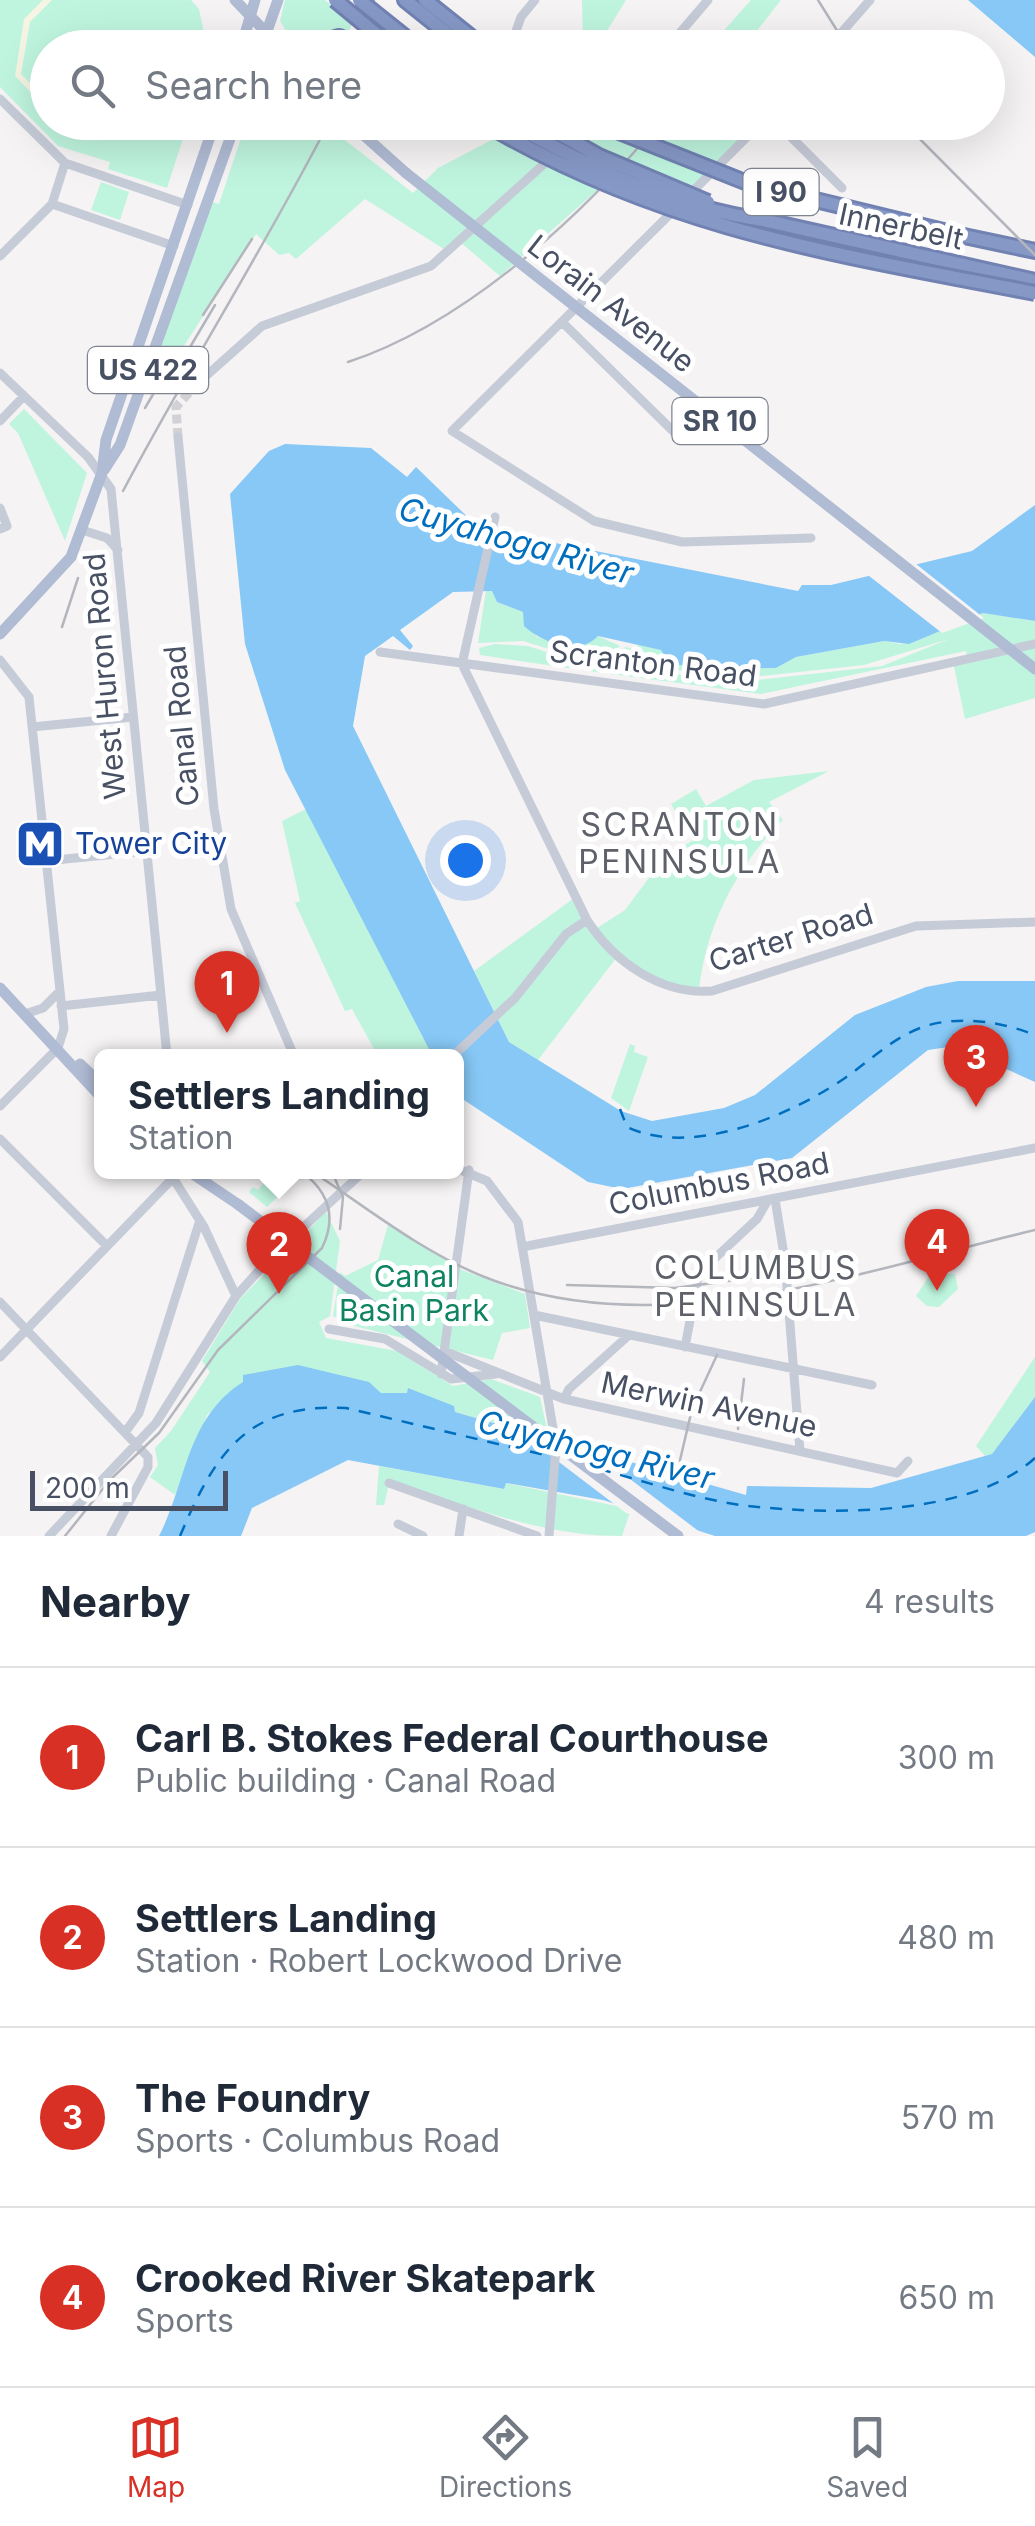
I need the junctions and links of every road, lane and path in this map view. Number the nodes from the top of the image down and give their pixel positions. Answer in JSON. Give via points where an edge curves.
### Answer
{"nodes":[{"id":1,"x":235,"y":0,"type":"edge"},
{"id":2,"x":256,"y":0,"type":"edge"},
{"id":3,"x":278,"y":0,"type":"edge"},
{"id":4,"x":335,"y":0,"type":"edge"},
{"id":5,"x":359,"y":0,"type":"edge"},
{"id":6,"x":405,"y":0,"type":"edge"},
{"id":7,"x":425,"y":0,"type":"edge"},
{"id":8,"x":535,"y":0,"type":"edge"},
{"id":9,"x":708,"y":0,"type":"edge"},
{"id":10,"x":870,"y":0,"type":"edge"},
{"id":11,"x":251,"y":16,"type":"junction"},
{"id":12,"x":247,"y":30,"type":"edge"},
{"id":13,"x":264,"y":30,"type":"edge"},
{"id":14,"x":268,"y":30,"type":"edge"},
{"id":15,"x":371,"y":30,"type":"edge"},
{"id":16,"x":396,"y":30,"type":"edge"},
{"id":17,"x":442,"y":30,"type":"edge"},
{"id":18,"x":462,"y":30,"type":"edge"},
{"id":19,"x":516,"y":30,"type":"edge"},
{"id":20,"x":682,"y":30,"type":"edge"},
{"id":21,"x":844,"y":30,"type":"edge"},
{"id":22,"x":0,"y":99,"type":"edge"},
{"id":23,"x":30,"y":129,"type":"edge"},
{"id":24,"x":42,"y":140,"type":"edge"},
{"id":25,"x":209,"y":140,"type":"edge"},
{"id":26,"x":231,"y":140,"type":"edge"},
{"id":27,"x":372,"y":140,"type":"edge"},
{"id":28,"x":510,"y":140,"type":"edge"},
{"id":29,"x":544,"y":140,"type":"edge"},
{"id":30,"x":575,"y":140,"type":"edge"},
{"id":31,"x":577,"y":140,"type":"edge"},
{"id":32,"x":640,"y":140,"type":"edge"},
{"id":33,"x":744,"y":140,"type":"edge"},
{"id":34,"x":794,"y":140,"type":"edge"},
{"id":35,"x":65,"y":163,"type":"junction"},
{"id":36,"x":842,"y":188,"type":"dead end"},
{"id":37,"x":52,"y":204,"type":"junction"},
{"id":38,"x":188,"y":205,"type":"junction"},
{"id":39,"x":763,"y":220,"type":"junction"},
{"id":40,"x":174,"y":246,"type":"junction"},
{"id":41,"x":1035,"y":250,"type":"edge"},
{"id":42,"x":0,"y":256,"type":"edge"},
{"id":43,"x":1035,"y":281,"type":"edge"},
{"id":44,"x":1035,"y":293,"type":"edge"},
{"id":45,"x":562,"y":322,"type":"junction"},
{"id":46,"x":0,"y":373,"type":"edge"},
{"id":47,"x":197,"y":384,"type":"tunnel mouth"},
{"id":48,"x":24,"y":396,"type":"junction"},
{"id":49,"x":0,"y":421,"type":"edge"},
{"id":50,"x":676,"y":434,"type":"dead end"},
{"id":51,"x":178,"y":437,"type":"tunnel mouth"},
{"id":52,"x":102,"y":473,"type":"junction"},
{"id":53,"x":0,"y":508,"type":"edge"},
{"id":54,"x":495,"y":517,"type":"dead end"},
{"id":55,"x":4,"y":527,"type":"edge"},
{"id":56,"x":82,"y":530,"type":"junction"},
{"id":57,"x":811,"y":538,"type":"dead end"},
{"id":58,"x":118,"y":550,"type":"junction"},
{"id":59,"x":0,"y":634,"type":"edge"},
{"id":60,"x":1035,"y":644,"type":"edge"},
{"id":61,"x":380,"y":652,"type":"dead end"},
{"id":62,"x":0,"y":660,"type":"edge"},
{"id":63,"x":462,"y":664,"type":"junction"},
{"id":64,"x":1035,"y":669,"type":"edge"},
{"id":65,"x":133,"y":718,"type":"junction"},
{"id":66,"x":32,"y":728,"type":"junction"},
{"id":67,"x":147,"y":850,"type":"junction"},
{"id":68,"x":45,"y":861,"type":"junction"},
{"id":69,"x":588,"y":920,"type":"junction"},
{"id":70,"x":1035,"y":922,"type":"edge"},
{"id":71,"x":0,"y":988,"type":"edge"},
{"id":72,"x":59,"y":992,"type":"junction"},
{"id":73,"x":161,"y":995,"type":"junction"},
{"id":74,"x":61,"y":1006,"type":"junction"},
{"id":75,"x":25,"y":1014,"type":"junction"},
{"id":76,"x":166,"y":1049,"type":"edge"},
{"id":77,"x":291,"y":1049,"type":"edge"},
{"id":78,"x":461,"y":1049,"type":"edge"},
{"id":79,"x":63,"y":1054,"type":"junction"},
{"id":80,"x":94,"y":1077,"type":"edge"},
{"id":81,"x":94,"y":1088,"type":"edge"},
{"id":82,"x":0,"y":1106,"type":"edge"},
{"id":83,"x":0,"y":1140,"type":"edge"},
{"id":84,"x":1035,"y":1148,"type":"edge"},
{"id":85,"x":464,"y":1169,"type":"edge"},
{"id":86,"x":468,"y":1170,"type":"junction"},
{"id":87,"x":170,"y":1179,"type":"edge"},
{"id":88,"x":176,"y":1179,"type":"edge"},
{"id":89,"x":200,"y":1179,"type":"edge"},
{"id":90,"x":355,"y":1179,"type":"edge"},
{"id":91,"x":771,"y":1200,"type":"junction"},
{"id":92,"x":200,"y":1220,"type":"junction"},
{"id":93,"x":107,"y":1246,"type":"junction"},
{"id":94,"x":522,"y":1247,"type":"junction"},
{"id":95,"x":236,"y":1296,"type":"junction"},
{"id":96,"x":0,"y":1302,"type":"edge"},
{"id":97,"x":534,"y":1316,"type":"junction"},
{"id":98,"x":27,"y":1328,"type":"junction"},
{"id":99,"x":329,"y":1329,"type":"dead end"},
{"id":100,"x":628,"y":1336,"type":"junction"},
{"id":101,"x":685,"y":1347,"type":"junction"},
{"id":102,"x":444,"y":1351,"type":"junction"},
{"id":103,"x":0,"y":1357,"type":"edge"},
{"id":104,"x":795,"y":1372,"type":"junction"},
{"id":105,"x":441,"y":1374,"type":"junction"},
{"id":106,"x":496,"y":1374,"type":"junction"},
{"id":107,"x":872,"y":1385,"type":"dead end"},
{"id":108,"x":548,"y":1393,"type":"junction"},
{"id":109,"x":564,"y":1399,"type":"junction"},
{"id":110,"x":126,"y":1430,"type":"junction"},
{"id":111,"x":137,"y":1441,"type":"junction"},
{"id":112,"x":800,"y":1451,"type":"junction"},
{"id":113,"x":908,"y":1460,"type":"dead end"},
{"id":114,"x":390,"y":1484,"type":"dead end"},
{"id":115,"x":463,"y":1508,"type":"junction"},
{"id":116,"x":398,"y":1524,"type":"dead end"},
{"id":117,"x":550,"y":1534,"type":"edge"},
{"id":118,"x":49,"y":1536,"type":"edge"},
{"id":119,"x":111,"y":1536,"type":"edge"},
{"id":120,"x":424,"y":1536,"type":"edge"},
{"id":121,"x":459,"y":1536,"type":"edge"},
{"id":122,"x":537,"y":1536,"type":"edge"},
{"id":123,"x":678,"y":1536,"type":"edge"}],
"edges":[{"from":1,"to":11,"type":"main road"},
{"from":2,"to":11,"type":"main road"},
{"from":3,"to":14,"type":"main road"},
{"from":4,"to":15,"type":"highway","bridge":true},
{"from":5,"to":16,"type":"highway","bridge":true},
{"from":6,"to":17,"type":"highway"},
{"from":7,"to":18,"type":"highway"},
{"from":8,"to":19,"type":"street"},
{"from":9,"to":20,"type":"street"},
{"from":10,"to":21,"type":"street"},
{"from":11,"to":12,"type":"main road"},
{"from":11,"to":13,"type":"main road"},
{"from":22,"to":23,"type":"street"},
{"from":24,"to":35,"type":"street"},
{"from":25,"to":38,"type":"main road","number":"US 422"},
{"from":26,"to":52,"type":"main road","number":"US 422","via":[[120,445]]},
{"from":27,"to":64,"type":"main road","name":"Lorain Avenue","number":"SR 10","bridge":true,"via":[[488,239]]},
{"from":28,"to":44,"type":"highway","bridge":true,"via":[[695,220]]},
{"from":29,"to":39,"type":"highway","bridge":true,"via":[[695,207]]},
{"from":30,"to":39,"type":"highway","name":"Innerbelt","bridge":true,"via":[[667,185]]},
{"from":31,"to":47,"type":"street","via":[[431,266],[262,326]]},
{"from":32,"to":41,"type":"highway","name":"Innerbelt","number":"I 90","bridge":true,"via":[[750,184]]},
{"from":33,"to":45,"type":"street"},
{"from":34,"to":36,"type":"street"},
{"from":35,"to":37,"type":"street"},
{"from":35,"to":38,"type":"street"},
{"from":37,"to":40,"type":"street"},
{"from":37,"to":42,"type":"street"},
{"from":38,"to":40,"type":"main road","number":"US 422"},
{"from":39,"to":43,"type":"highway","name":"Innerbelt"},
{"from":40,"to":52,"type":"main road","number":"US 422","via":[[106,440]]},
{"from":45,"to":50,"type":"street"},
{"from":45,"to":57,"type":"street","via":[[452,432],[594,520],[682,542]]},
{"from":46,"to":48,"type":"street"},
{"from":48,"to":49,"type":"street"},
{"from":48,"to":52,"type":"street"},
{"from":51,"to":77,"type":"street","name":"Canal Road","via":[[214,809],[231,909]]},
{"from":52,"to":56,"type":"main road","number":"US 422"},
{"from":52,"to":58,"type":"street","name":"West Huron Road","via":[[111,489]]},
{"from":53,"to":55,"type":"street"},
{"from":54,"to":63,"type":"street"},
{"from":56,"to":58,"type":"street"},
{"from":56,"to":59,"type":"main road","number":"US 422","via":[[65,568]]},
{"from":58,"to":65,"type":"street","name":"West Huron Road"},
{"from":60,"to":63,"type":"street","name":"Scranton Road","via":[[764,704]]},
{"from":61,"to":63,"type":"street","name":"Scranton Road"},
{"from":62,"to":66,"type":"street","via":[[27,690]]},
{"from":63,"to":69,"type":"street","name":"Carter Road"},
{"from":65,"to":66,"type":"street"},
{"from":65,"to":67,"type":"street","name":"West Huron Road"},
{"from":66,"to":68,"type":"street"},
{"from":67,"to":68,"type":"street"},
{"from":67,"to":73,"type":"street","name":"West Huron Road"},
{"from":68,"to":72,"type":"street"},
{"from":69,"to":70,"type":"street","name":"Carter Road","via":[[630,968],[704,992],[916,926]]},
{"from":69,"to":78,"type":"street","via":[[566,934],[502,1012]]},
{"from":71,"to":75,"type":"main road"},
{"from":72,"to":74,"type":"street"},
{"from":72,"to":75,"type":"street","via":[[47,1006]]},
{"from":73,"to":74,"type":"street"},
{"from":73,"to":76,"type":"street","name":"West Huron Road"},
{"from":74,"to":79,"type":"street"},
{"from":75,"to":79,"type":"main road"},
{"from":79,"to":80,"type":"main road"},
{"from":79,"to":81,"type":"main road"},
{"from":79,"to":82,"type":"street"},
{"from":83,"to":93,"type":"street"},
{"from":84,"to":91,"type":"street","name":"Columbus Road"},
{"from":85,"to":86,"type":"street"},
{"from":86,"to":94,"type":"street","via":[[514,1212]]},
{"from":86,"to":102,"type":"street"},
{"from":87,"to":93,"type":"street"},
{"from":88,"to":92,"type":"street"},
{"from":89,"to":123,"type":"main road","bridge":true},
{"from":90,"to":95,"type":"street"},
{"from":91,"to":94,"type":"street","name":"Columbus Road"},
{"from":91,"to":101,"type":"street","via":[[704,1264]]},
{"from":91,"to":104,"type":"street","via":[[786,1260]]},
{"from":92,"to":95,"type":"street"},
{"from":92,"to":110,"type":"street","via":[[139,1413]]},
{"from":93,"to":98,"type":"street"},
{"from":94,"to":97,"type":"street"},
{"from":95,"to":111,"type":"street","via":[[164,1411]]},
{"from":96,"to":98,"type":"street"},
{"from":97,"to":100,"type":"street"},
{"from":97,"to":108,"type":"street"},
{"from":98,"to":103,"type":"street"},
{"from":98,"to":110,"type":"street"},
{"from":99,"to":105,"type":"street","via":[[385,1339]]},
{"from":100,"to":101,"type":"street"},
{"from":100,"to":109,"type":"street"},
{"from":101,"to":104,"type":"street"},
{"from":102,"to":105,"type":"street"},
{"from":102,"to":106,"type":"street","name":"Merwin Avenue"},
{"from":104,"to":107,"type":"street"},
{"from":104,"to":112,"type":"street"},
{"from":105,"to":106,"type":"street","name":"Merwin Avenue","via":[[464,1380]]},
{"from":106,"to":108,"type":"street","name":"Merwin Avenue"},
{"from":108,"to":109,"type":"street","name":"Merwin Avenue"},
{"from":108,"to":117,"type":"street","via":[[556,1446]]},
{"from":109,"to":112,"type":"street","name":"Merwin Avenue"},
{"from":110,"to":111,"type":"street"},
{"from":111,"to":118,"type":"street"},
{"from":111,"to":119,"type":"street","via":[[148,1467]]},
{"from":112,"to":113,"type":"street","name":"Merwin Avenue","via":[[897,1473]]},
{"from":114,"to":115,"type":"street"},
{"from":115,"to":121,"type":"street"},
{"from":115,"to":122,"type":"street"},
{"from":116,"to":120,"type":"street"}]}
